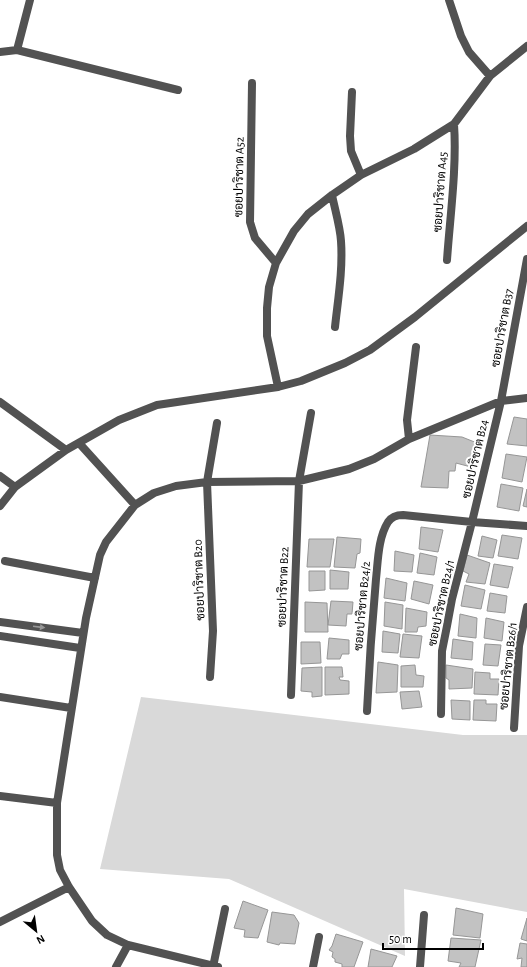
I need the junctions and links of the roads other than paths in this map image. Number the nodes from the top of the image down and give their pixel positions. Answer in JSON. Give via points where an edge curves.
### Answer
{"nodes":[{"id":1,"x":30,"y":0,"type":"edge"},
{"id":2,"x":449,"y":0,"type":"edge"},
{"id":3,"x":527,"y":46,"type":"edge"},
{"id":4,"x":17,"y":50,"type":"junction"},
{"id":5,"x":0,"y":52,"type":"edge"},
{"id":6,"x":490,"y":76,"type":"junction"},
{"id":7,"x":252,"y":83,"type":"dead end"},
{"id":8,"x":178,"y":90,"type":"dead end"},
{"id":9,"x":352,"y":92,"type":"dead end"},
{"id":10,"x":454,"y":124,"type":"junction"},
{"id":11,"x":361,"y":175,"type":"junction"},
{"id":12,"x":332,"y":196,"type":"junction"},
{"id":13,"x":527,"y":226,"type":"edge"},
{"id":14,"x":527,"y":259,"type":"edge"},
{"id":15,"x":447,"y":260,"type":"dead end"},
{"id":16,"x":276,"y":262,"type":"junction"},
{"id":17,"x":334,"y":327,"type":"dead end"},
{"id":18,"x":416,"y":347,"type":"dead end"},
{"id":19,"x":278,"y":387,"type":"junction"},
{"id":20,"x":527,"y":398,"type":"edge"},
{"id":21,"x":501,"y":401,"type":"junction"},
{"id":22,"x":0,"y":402,"type":"edge"},
{"id":23,"x":311,"y":413,"type":"dead end"},
{"id":24,"x":217,"y":423,"type":"dead end"},
{"id":25,"x":409,"y":440,"type":"junction"},
{"id":26,"x":78,"y":443,"type":"junction"},
{"id":27,"x":66,"y":450,"type":"junction"},
{"id":28,"x":0,"y":476,"type":"edge"},
{"id":29,"x":299,"y":481,"type":"junction"},
{"id":30,"x":207,"y":482,"type":"junction"},
{"id":31,"x":15,"y":487,"type":"junction"},
{"id":32,"x":135,"y":505,"type":"junction"},
{"id":33,"x":0,"y":506,"type":"edge"},
{"id":34,"x":472,"y":522,"type":"junction"},
{"id":35,"x":527,"y":526,"type":"edge"},
{"id":36,"x":5,"y":561,"type":"dead end"},
{"id":37,"x":95,"y":578,"type":"junction"},
{"id":38,"x":527,"y":607,"type":"edge"},
{"id":39,"x":0,"y":622,"type":"edge"},
{"id":40,"x":83,"y":633,"type":"junction"},
{"id":41,"x":0,"y":636,"type":"edge"},
{"id":42,"x":80,"y":648,"type":"junction"},
{"id":43,"x":210,"y":677,"type":"dead end"},
{"id":44,"x":291,"y":695,"type":"dead end"},
{"id":45,"x":0,"y":697,"type":"edge"},
{"id":46,"x":71,"y":708,"type":"junction"},
{"id":47,"x":367,"y":711,"type":"dead end"},
{"id":48,"x":441,"y":714,"type":"dead end"},
{"id":49,"x":514,"y":728,"type":"dead end"},
{"id":50,"x":0,"y":796,"type":"edge"},
{"id":51,"x":57,"y":803,"type":"junction"},
{"id":52,"x":69,"y":887,"type":"junction"},
{"id":53,"x":226,"y":908,"type":"dead end"},
{"id":54,"x":424,"y":915,"type":"dead end"},
{"id":55,"x":0,"y":922,"type":"edge"},
{"id":56,"x":319,"y":937,"type":"dead end"},
{"id":57,"x":128,"y":945,"type":"junction"},
{"id":58,"x":116,"y":967,"type":"edge"},
{"id":59,"x":215,"y":967,"type":"edge"},
{"id":60,"x":313,"y":967,"type":"edge"},
{"id":61,"x":420,"y":967,"type":"edge"}],
"edges":[{"from":1,"to":4,"type":"street"},
{"from":2,"to":6,"type":"street","via":[[461,36],[470,52]]},
{"from":3,"to":6,"type":"street"},
{"from":4,"to":5,"type":"street"},
{"from":4,"to":8,"type":"street"},
{"from":6,"to":10,"type":"street"},
{"from":7,"to":16,"type":"street","name":"ซอยปาริชาต A52","via":[[250,222],[255,238]]},
{"from":9,"to":11,"type":"street","via":[[351,151]]},
{"from":10,"to":11,"type":"street","via":[[414,149]]},
{"from":10,"to":15,"type":"street","name":"ซอยปาริชาต A45"},
{"from":11,"to":12,"type":"street"},
{"from":12,"to":16,"type":"street","via":[[308,214],[294,231]]},
{"from":12,"to":17,"type":"street","via":[[341,241]]},
{"from":13,"to":19,"type":"street","via":[[370,350],[301,381]]},
{"from":14,"to":21,"type":"street","name":"ซอยปาริชาต B37"},
{"from":16,"to":19,"type":"street","via":[[269,287],[267,336]]},
{"from":18,"to":25,"type":"street","via":[[407,420]]},
{"from":19,"to":26,"type":"street","via":[[157,405],[119,420]]},
{"from":20,"to":21,"type":"street"},
{"from":21,"to":25,"type":"street"},
{"from":21,"to":34,"type":"street","name":"ซอยปาริชาต B24"},
{"from":22,"to":27,"type":"street"},
{"from":23,"to":29,"type":"street","name":"ซอยปาริชาต B22"},
{"from":24,"to":30,"type":"street","name":"ซอยปาริชาต B20"},
{"from":25,"to":29,"type":"street","via":[[349,469]]},
{"from":26,"to":27,"type":"street"},
{"from":26,"to":32,"type":"street"},
{"from":27,"to":31,"type":"street"},
{"from":28,"to":31,"type":"street"},
{"from":29,"to":30,"type":"street"},
{"from":29,"to":44,"type":"street","name":"ซอยปาริชาต B22"},
{"from":30,"to":32,"type":"street","via":[[176,486],[154,493]]},
{"from":30,"to":43,"type":"street","name":"ซอยปาริชาต B20","via":[[213,631]]},
{"from":31,"to":33,"type":"street"},
{"from":32,"to":37,"type":"street","via":[[106,542]]},
{"from":34,"to":35,"type":"street"},
{"from":34,"to":47,"type":"street","name":"ซอยปาริชาต B24/2","via":[[403,514],[394,515],[388,521],[380,548],[370,636]]},
{"from":34,"to":48,"type":"street","name":"ซอยปาริชาต B24/1","via":[[452,599],[442,651]]},
{"from":36,"to":37,"type":"street"},
{"from":37,"to":40,"type":"street"},
{"from":38,"to":49,"type":"street","name":"ซอยปาริชาต B26/1","via":[[519,646]]},
{"from":39,"to":40,"type":"street","one_way":true},
{"from":40,"to":42,"type":"street"},
{"from":41,"to":42,"type":"street"},
{"from":42,"to":46,"type":"street"},
{"from":45,"to":46,"type":"street"},
{"from":46,"to":51,"type":"street"},
{"from":50,"to":51,"type":"street"},
{"from":51,"to":52,"type":"street","via":[[57,855],[60,870]]},
{"from":52,"to":55,"type":"street"},
{"from":52,"to":57,"type":"street","via":[[92,921],[107,935]]},
{"from":53,"to":59,"type":"street"},
{"from":54,"to":61,"type":"street"},
{"from":56,"to":60,"type":"street"},
{"from":57,"to":58,"type":"street"},
{"from":57,"to":59,"type":"street"}]}
